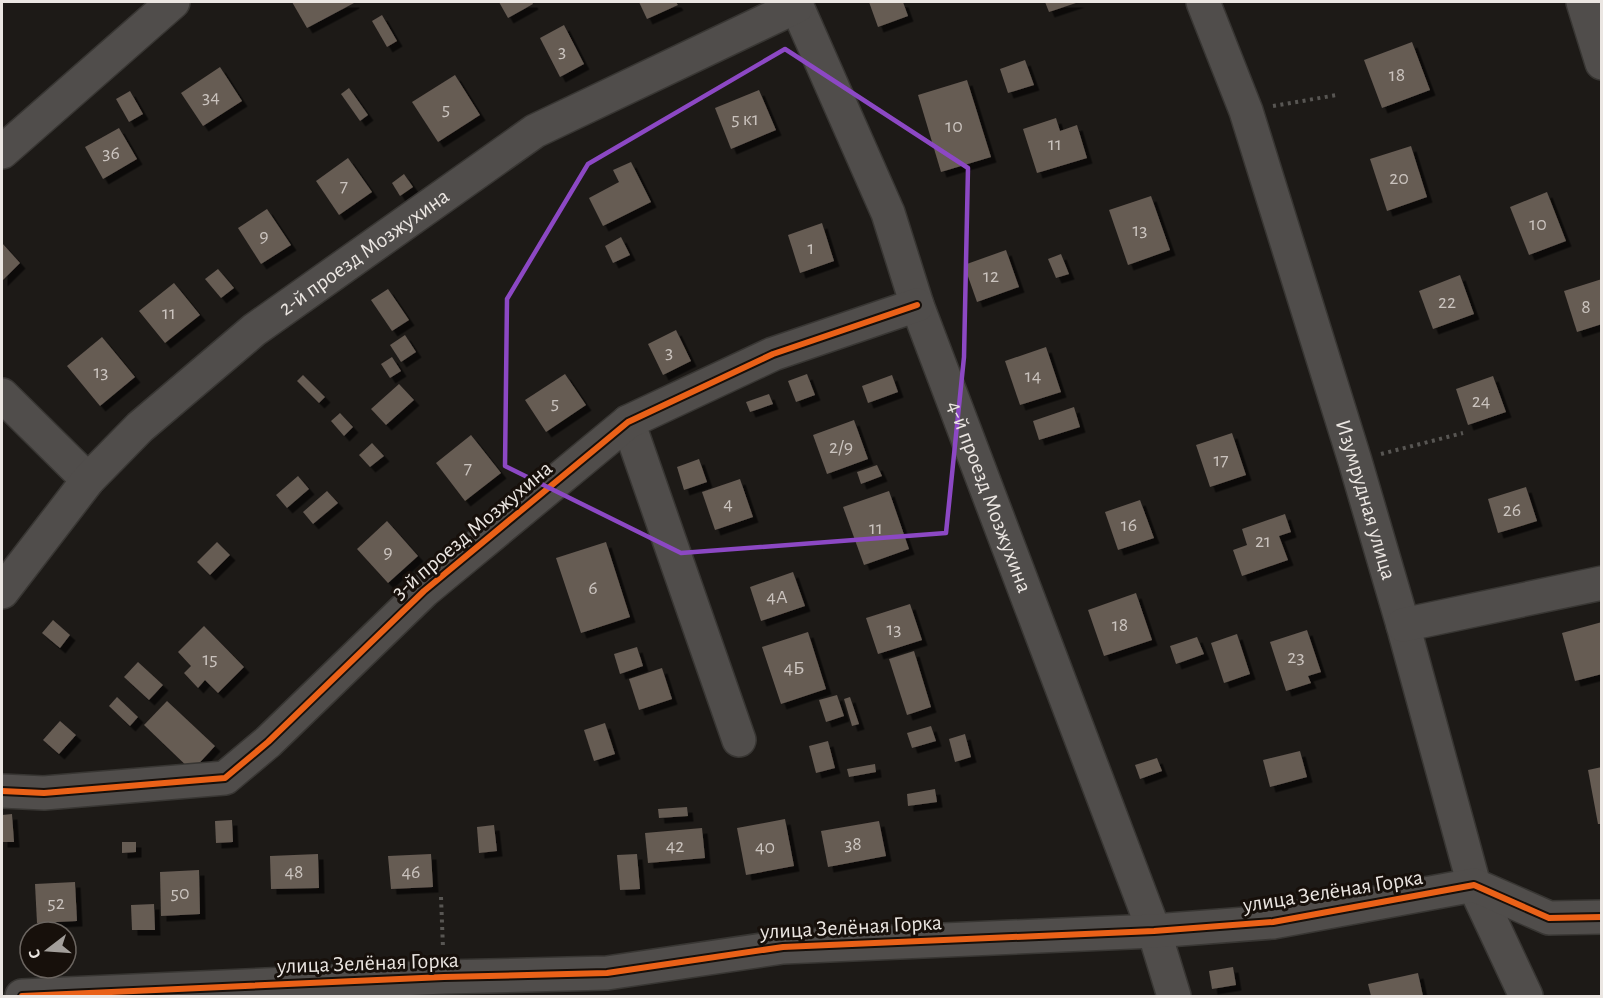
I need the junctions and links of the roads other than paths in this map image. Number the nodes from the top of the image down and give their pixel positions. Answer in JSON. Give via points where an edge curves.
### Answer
{"nodes":[{"id":1,"x":174,"y":2,"type":"edge"},
{"id":2,"x":1203,"y":2,"type":"edge"},
{"id":3,"x":1583,"y":2,"type":"edge"},
{"id":4,"x":796,"y":4,"type":"edge"},
{"id":5,"x":1602,"y":63,"type":"edge"},
{"id":6,"x":2,"y":152,"type":"edge"},
{"id":7,"x":917,"y":305,"type":"junction"},
{"id":8,"x":2,"y":395,"type":"edge"},
{"id":9,"x":628,"y":422,"type":"junction"},
{"id":10,"x":88,"y":480,"type":"junction"},
{"id":11,"x":1602,"y":584,"type":"edge"},
{"id":12,"x":2,"y":592,"type":"edge"},
{"id":13,"x":1403,"y":625,"type":"junction"},
{"id":14,"x":739,"y":740,"type":"dead end"},
{"id":15,"x":2,"y":791,"type":"edge"},
{"id":16,"x":1474,"y":885,"type":"junction"},
{"id":17,"x":1602,"y":917,"type":"edge"},
{"id":18,"x":1154,"y":931,"type":"junction"},
{"id":19,"x":22,"y":996,"type":"edge"},
{"id":20,"x":1174,"y":996,"type":"edge"},
{"id":21,"x":1527,"y":996,"type":"edge"}],
"edges":[{"from":1,"to":6,"type":"street"},
{"from":2,"to":13,"type":"street","name":"Изумрудная улица","via":[[1246,111]]},
{"from":3,"to":5,"type":"street"},
{"from":4,"to":7,"type":"street","name":"4-й проезд Мозжухина","via":[[888,213]]},
{"from":4,"to":10,"type":"street","name":"2-й проезд Мозжухина","via":[[535,130],[254,330],[140,427]]},
{"from":7,"to":9,"type":"street","name":"3-й проезд Мозжухина","via":[[772,354]]},
{"from":7,"to":18,"type":"street","name":"4-й проезд Мозжухина"},
{"from":8,"to":10,"type":"street"},
{"from":9,"to":14,"type":"street"},
{"from":9,"to":15,"type":"street","name":"3-й проезд Мозжухина","via":[[424,591],[268,742],[225,778],[44,793]]},
{"from":10,"to":12,"type":"street","name":"2-й проезд Мозжухина"},
{"from":11,"to":13,"type":"street"},
{"from":13,"to":16,"type":"street","name":"Изумрудная улица"},
{"from":16,"to":17,"type":"street","via":[[1550,918]]},
{"from":16,"to":18,"type":"street","name":"улица Зелёная Горка","via":[[1273,922]]},
{"from":16,"to":21,"type":"street","name":"Изумрудная улица"},
{"from":18,"to":19,"type":"street","name":"улица Зелёная Горка","via":[[783,947],[607,973]]},
{"from":18,"to":20,"type":"street","name":"4-й проезд Мозжухина"}]}
